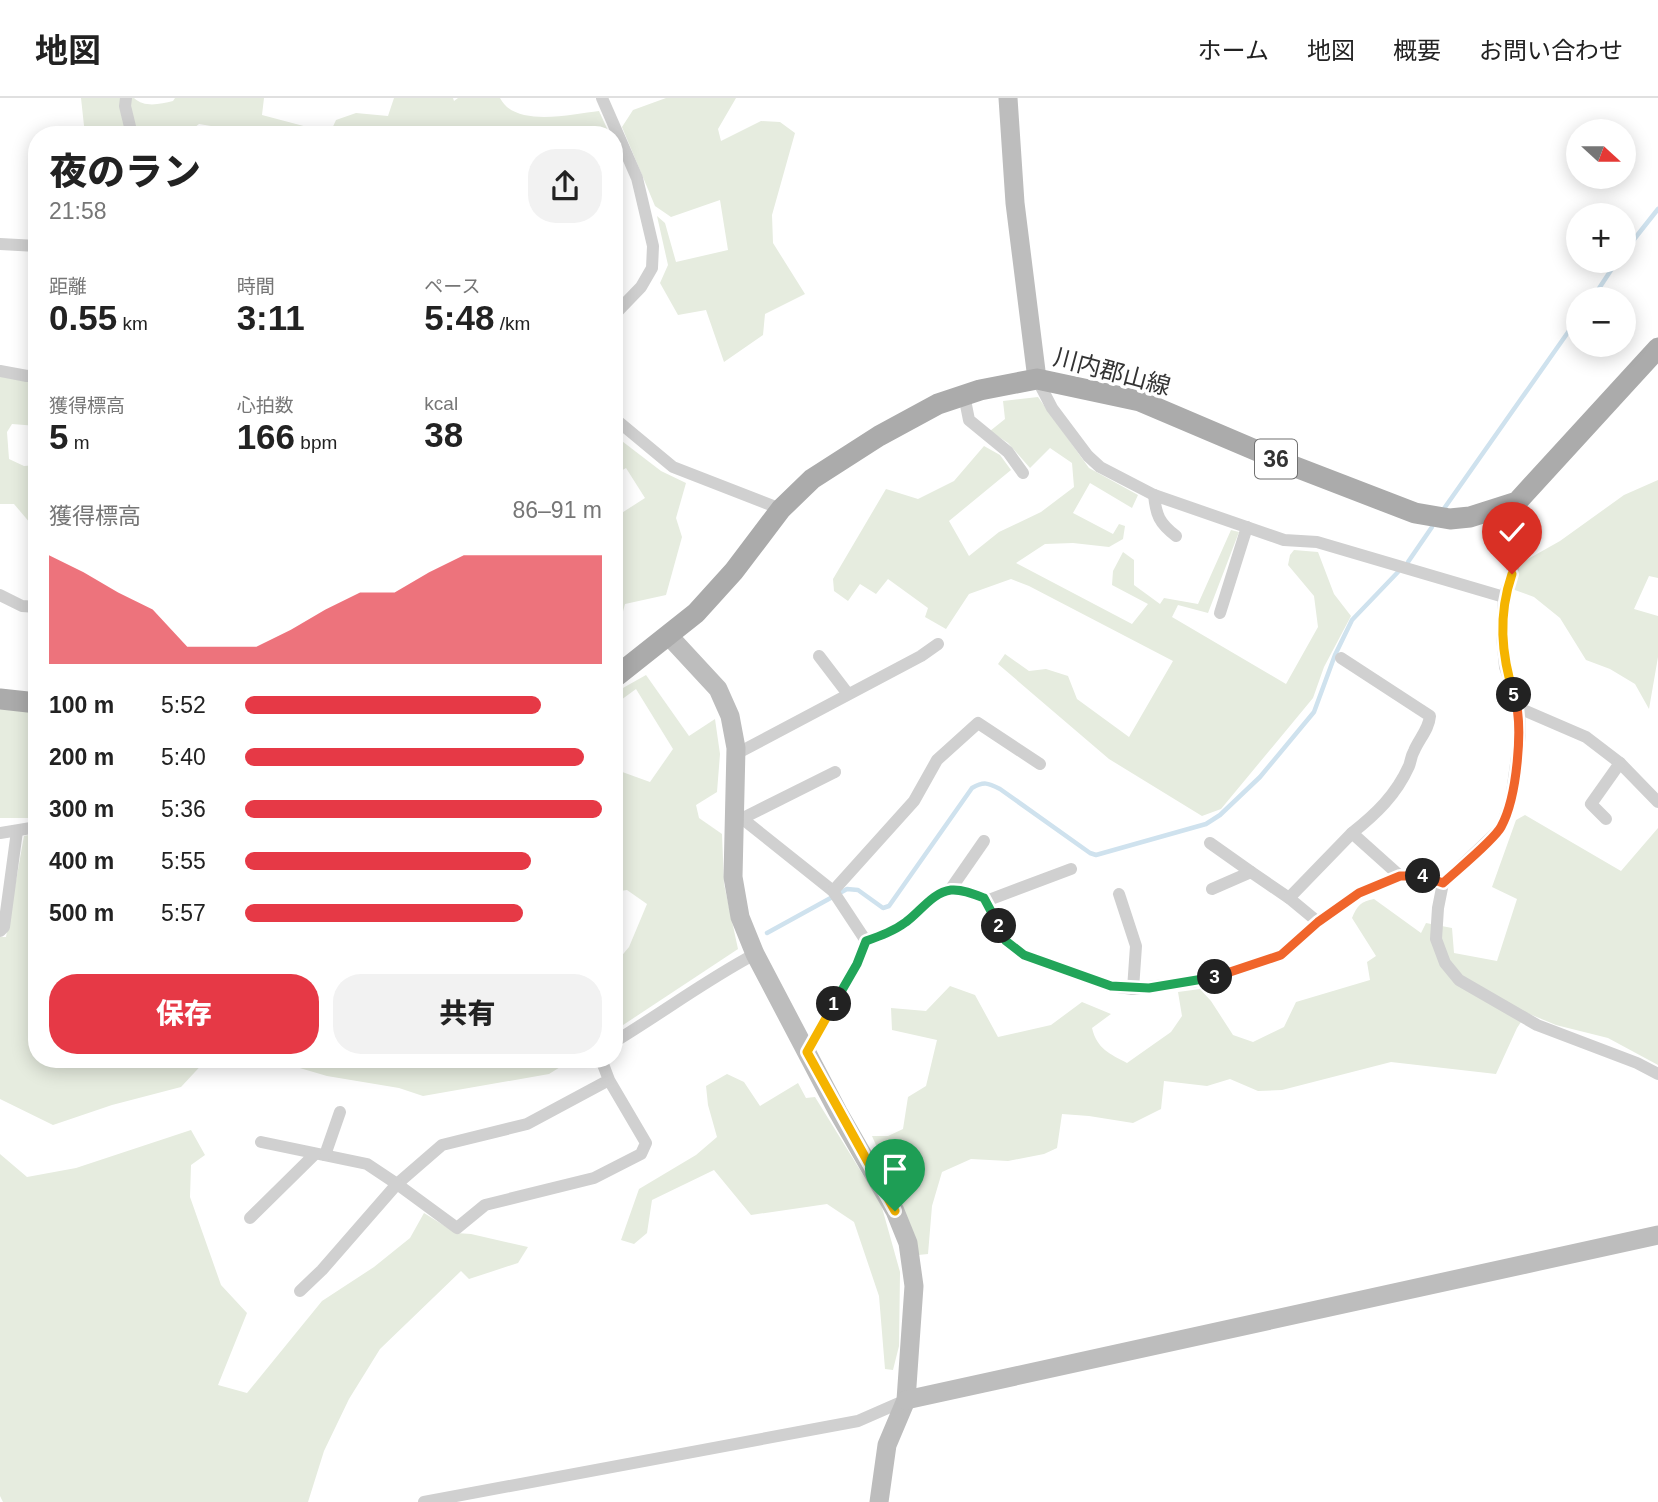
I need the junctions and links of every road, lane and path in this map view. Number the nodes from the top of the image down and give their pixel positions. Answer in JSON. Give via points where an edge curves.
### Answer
{"nodes":[{"id":1,"x":126,"y":98,"type":"edge"},
{"id":2,"x":602,"y":98,"type":"edge"},
{"id":3,"x":1008,"y":98,"type":"edge"},
{"id":4,"x":130,"y":126,"type":"edge"},
{"id":5,"x":614,"y":126,"type":"edge"},
{"id":6,"x":623,"y":146,"type":"edge"},
{"id":7,"x":0,"y":244,"type":"edge"},
{"id":8,"x":28,"y":246,"type":"edge"},
{"id":9,"x":623,"y":306,"type":"edge"},
{"id":10,"x":1658,"y":348,"type":"edge"},
{"id":11,"x":0,"y":371,"type":"edge"},
{"id":12,"x":28,"y":376,"type":"edge"},
{"id":13,"x":1037,"y":379,"type":"junction"},
{"id":14,"x":964,"y":395,"type":"junction"},
{"id":15,"x":623,"y":425,"type":"edge"},
{"id":16,"x":1023,"y":473,"type":"dead end"},
{"id":17,"x":1154,"y":495,"type":"junction"},
{"id":18,"x":1517,"y":502,"type":"junction"},
{"id":19,"x":781,"y":509,"type":"junction"},
{"id":20,"x":1247,"y":527,"type":"junction"},
{"id":21,"x":1175,"y":536,"type":"dead end"},
{"id":22,"x":0,"y":596,"type":"edge"},
{"id":23,"x":1504,"y":597,"type":"junction"},
{"id":24,"x":28,"y":606,"type":"edge"},
{"id":25,"x":1220,"y":613,"type":"dead end"},
{"id":26,"x":668,"y":635,"type":"junction"},
{"id":27,"x":938,"y":643,"type":"dead end"},
{"id":28,"x":819,"y":656,"type":"dead end"},
{"id":29,"x":1341,"y":658,"type":"dead end"},
{"id":30,"x":623,"y":671,"type":"edge"},
{"id":31,"x":848,"y":694,"type":"junction"},
{"id":32,"x":0,"y":699,"type":"edge"},
{"id":33,"x":28,"y":702,"type":"edge"},
{"id":34,"x":1518,"y":708,"type":"junction"},
{"id":35,"x":736,"y":754,"type":"junction"},
{"id":36,"x":1620,"y":763,"type":"junction"},
{"id":37,"x":1040,"y":764,"type":"dead end"},
{"id":38,"x":835,"y":772,"type":"dead end"},
{"id":39,"x":1658,"y":802,"type":"edge"},
{"id":40,"x":737,"y":816,"type":"junction"},
{"id":41,"x":1606,"y":819,"type":"dead end"},
{"id":42,"x":28,"y":829,"type":"edge"},
{"id":43,"x":17,"y":831,"type":"junction"},
{"id":44,"x":0,"y":833,"type":"edge"},
{"id":45,"x":1352,"y":834,"type":"junction"},
{"id":46,"x":984,"y":841,"type":"dead end"},
{"id":47,"x":1210,"y":843,"type":"dead end"},
{"id":48,"x":1071,"y":869,"type":"dead end"},
{"id":49,"x":1251,"y":872,"type":"junction"},
{"id":50,"x":1400,"y":876,"type":"junction"},
{"id":51,"x":1443,"y":883,"type":"junction"},
{"id":52,"x":950,"y":890,"type":"junction"},
{"id":53,"x":1212,"y":890,"type":"dead end"},
{"id":54,"x":834,"y":893,"type":"junction"},
{"id":55,"x":1119,"y":894,"type":"dead end"},
{"id":56,"x":1289,"y":898,"type":"junction"},
{"id":57,"x":986,"y":901,"type":"junction"},
{"id":58,"x":1318,"y":922,"type":"junction"},
{"id":59,"x":0,"y":931,"type":"edge"},
{"id":60,"x":866,"y":941,"type":"junction"},
{"id":61,"x":755,"y":954,"type":"junction"},
{"id":62,"x":1133,"y":989,"type":"junction"},
{"id":63,"x":623,"y":1037,"type":"edge"},
{"id":64,"x":807,"y":1052,"type":"junction"},
{"id":65,"x":604,"y":1068,"type":"edge"},
{"id":66,"x":1658,"y":1074,"type":"edge"},
{"id":67,"x":609,"y":1080,"type":"junction"},
{"id":68,"x":340,"y":1112,"type":"dead end"},
{"id":69,"x":261,"y":1142,"type":"dead end"},
{"id":70,"x":320,"y":1155,"type":"junction"},
{"id":71,"x":397,"y":1184,"type":"junction"},
{"id":72,"x":250,"y":1218,"type":"dead end"},
{"id":73,"x":1658,"y":1235,"type":"edge"},
{"id":74,"x":300,"y":1290,"type":"dead end"},
{"id":75,"x":906,"y":1400,"type":"junction"},
{"id":76,"x":424,"y":1502,"type":"edge"},
{"id":77,"x":879,"y":1502,"type":"edge"}],
"edges":[{"from":1,"to":4,"type":"street"},
{"from":2,"to":5,"type":"street"},
{"from":3,"to":13,"type":"street","via":[[1015,203]]},
{"from":6,"to":9,"type":"street","via":[[637,178],[653,246],[652,268]]},
{"from":7,"to":8,"type":"street"},
{"from":10,"to":18,"type":"main road","name":"川内郡山線","number":"36"},
{"from":11,"to":12,"type":"street"},
{"from":13,"to":14,"type":"main road","name":"川内郡山線","number":"36"},
{"from":13,"to":17,"type":"street","via":[[1052,408],[1088,456]]},
{"from":13,"to":18,"type":"main road","name":"川内郡山線","number":"36","via":[[1140,401],[1293,466],[1430,516],[1470,517]]},
{"from":14,"to":16,"type":"street","via":[[969,420],[1008,452]]},
{"from":14,"to":19,"type":"main road","name":"川内郡山線","number":"36","via":[[879,436],[812,479]]},
{"from":15,"to":19,"type":"street","via":[[673,467]]},
{"from":17,"to":20,"type":"street"},
{"from":17,"to":21,"type":"street","via":[[1156,515]]},
{"from":18,"to":23,"type":"street","via":[[1517,543]]},
{"from":19,"to":26,"type":"main road","name":"川内郡山線","number":"36","via":[[734,571],[696,613]]},
{"from":20,"to":23,"type":"street","via":[[1284,540],[1317,542]]},
{"from":20,"to":25,"type":"street"},
{"from":22,"to":24,"type":"street"},
{"from":23,"to":34,"type":"street","via":[[1505,667]]},
{"from":26,"to":30,"type":"main road","name":"川内郡山線","number":"36"},
{"from":26,"to":35,"type":"street","via":[[718,689],[730,716]]},
{"from":27,"to":31,"type":"street"},
{"from":28,"to":31,"type":"street"},
{"from":29,"to":45,"type":"street","via":[[1430,716],[1390,799]]},
{"from":31,"to":35,"type":"street"},
{"from":32,"to":33,"type":"main road"},
{"from":34,"to":36,"type":"street","via":[[1586,737]]},
{"from":34,"to":51,"type":"street","via":[[1520,735],[1511,800],[1501,828]]},
{"from":35,"to":40,"type":"street"},
{"from":36,"to":39,"type":"street"},
{"from":36,"to":41,"type":"street","via":[[1591,804]]},
{"from":37,"to":54,"type":"street","via":[[978,723],[937,760],[914,801]]},
{"from":38,"to":40,"type":"street"},
{"from":40,"to":54,"type":"street"},
{"from":40,"to":61,"type":"street","via":[[733,877],[740,917]]},
{"from":42,"to":43,"type":"street"},
{"from":43,"to":44,"type":"street"},
{"from":43,"to":59,"type":"street"},
{"from":45,"to":50,"type":"street"},
{"from":45,"to":56,"type":"street"},
{"from":46,"to":52,"type":"street"},
{"from":47,"to":49,"type":"street"},
{"from":48,"to":57,"type":"street"},
{"from":49,"to":53,"type":"street"},
{"from":49,"to":56,"type":"street"},
{"from":50,"to":51,"type":"street","via":[[1420,875]]},
{"from":50,"to":58,"type":"street","via":[[1359,893]]},
{"from":51,"to":66,"type":"street","via":[[1436,939],[1445,963],[1459,979],[1537,1025]]},
{"from":52,"to":57,"type":"street","via":[[966,891]]},
{"from":52,"to":60,"type":"street","via":[[896,929]]},
{"from":54,"to":60,"type":"street"},
{"from":55,"to":62,"type":"street","via":[[1136,946]]},
{"from":56,"to":58,"type":"street"},
{"from":57,"to":62,"type":"street","via":[[1006,941],[1024,955],[1111,986]]},
{"from":58,"to":62,"type":"street","via":[[1281,955],[1256,965],[1205,979]]},
{"from":60,"to":64,"type":"street"},
{"from":61,"to":63,"type":"street"},
{"from":61,"to":64,"type":"street"},
{"from":64,"to":75,"type":"street","via":[[908,1243],[914,1286]]},
{"from":65,"to":67,"type":"street"},
{"from":67,"to":71,"type":"street","via":[[527,1124],[442,1144]]},
{"from":67,"to":71,"type":"street","via":[[646,1143],[641,1154],[594,1178],[485,1205],[457,1228]]},
{"from":68,"to":70,"type":"street"},
{"from":69,"to":70,"type":"street"},
{"from":70,"to":71,"type":"street","via":[[367,1164]]},
{"from":70,"to":72,"type":"street"},
{"from":71,"to":74,"type":"street"},
{"from":73,"to":75,"type":"street"},
{"from":75,"to":76,"type":"street","via":[[858,1421]]},
{"from":75,"to":77,"type":"street","via":[[887,1445]]}]}
